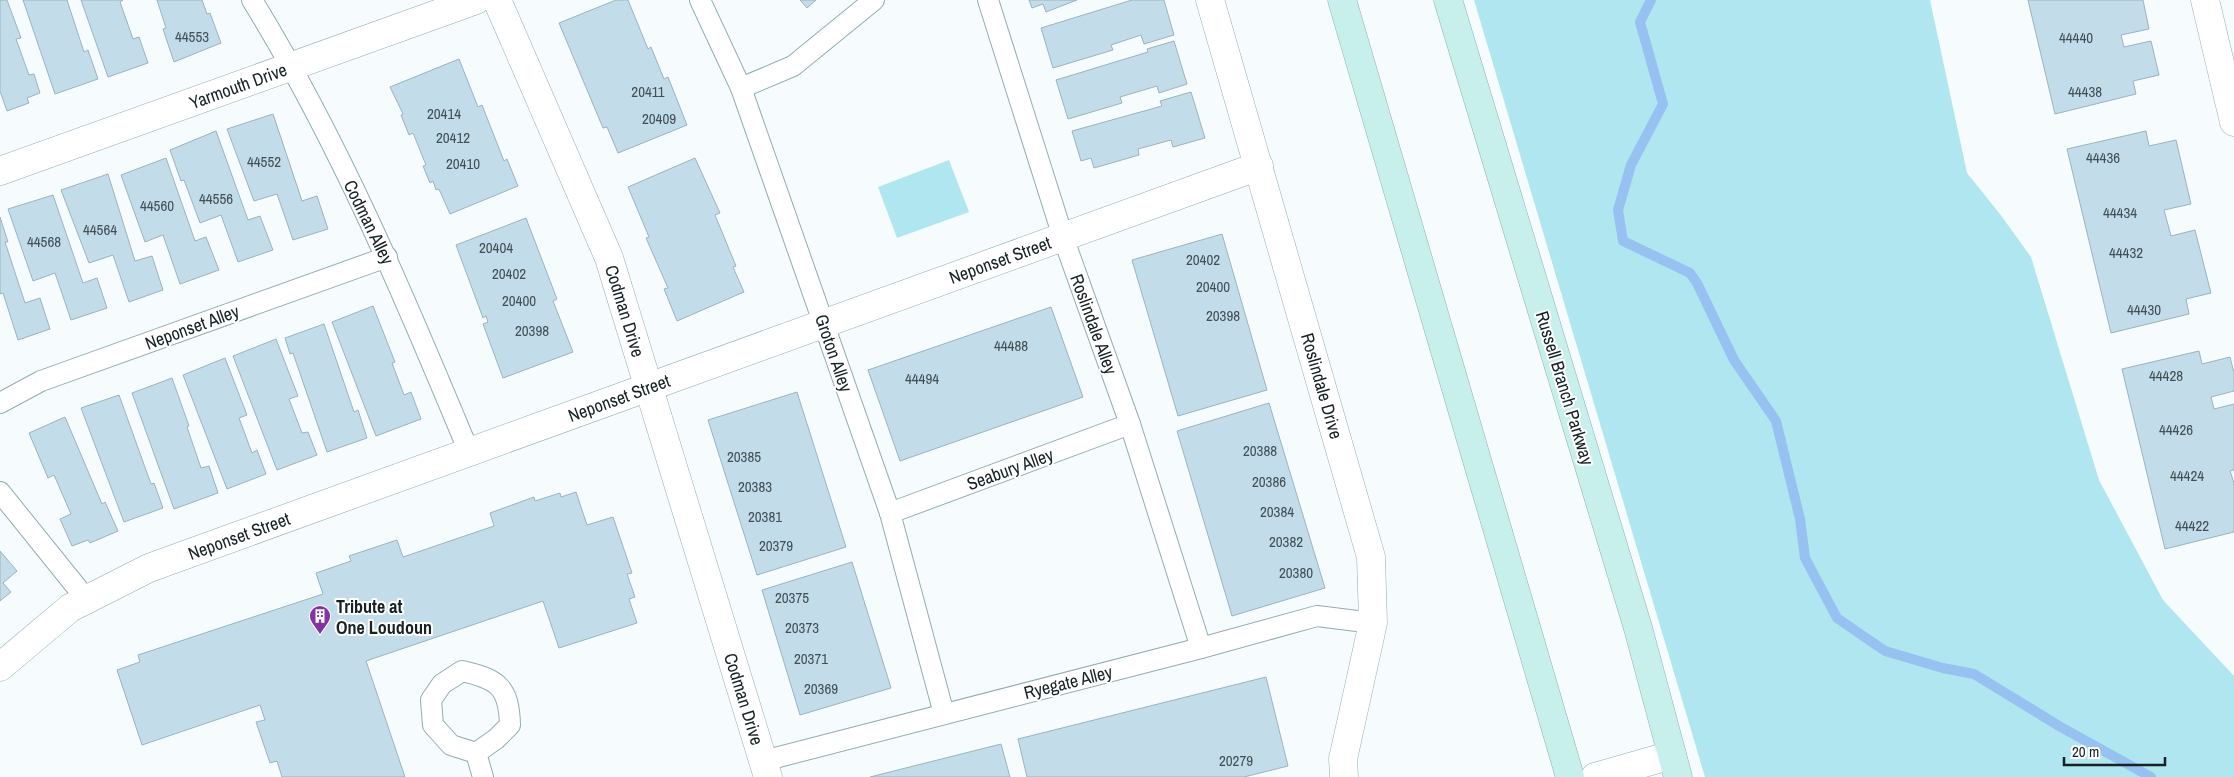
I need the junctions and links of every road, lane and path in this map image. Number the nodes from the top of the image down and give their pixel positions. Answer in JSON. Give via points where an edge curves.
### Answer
{"nodes":[{"id":1,"x":252,"y":0,"type":"edge"},
{"id":2,"x":476,"y":0,"type":"edge"},
{"id":3,"x":497,"y":0,"type":"edge"},
{"id":4,"x":700,"y":0,"type":"edge"},
{"id":5,"x":874,"y":0,"type":"edge"},
{"id":6,"x":988,"y":0,"type":"edge"},
{"id":7,"x":1210,"y":0,"type":"edge"},
{"id":8,"x":1342,"y":0,"type":"edge"},
{"id":9,"x":1448,"y":0,"type":"edge"},
{"id":10,"x":2205,"y":0,"type":"edge"},
{"id":11,"x":292,"y":66,"type":"junction"},
{"id":12,"x":741,"y":88,"type":"junction"},
{"id":13,"x":2234,"y":122,"type":"edge"},
{"id":14,"x":1259,"y":166,"type":"junction"},
{"id":15,"x":0,"y":171,"type":"edge"},
{"id":16,"x":1063,"y":237,"type":"junction"},
{"id":17,"x":387,"y":257,"type":"junction"},
{"id":18,"x":824,"y":323,"type":"junction"},
{"id":19,"x":648,"y":387,"type":"junction"},
{"id":20,"x":0,"y":403,"type":"edge"},
{"id":21,"x":1130,"y":424,"type":"junction"},
{"id":22,"x":469,"y":452,"type":"junction"},
{"id":23,"x":0,"y":492,"type":"edge"},
{"id":24,"x":890,"y":513,"type":"junction"},
{"id":25,"x":87,"y":600,"type":"junction"},
{"id":26,"x":1373,"y":623,"type":"junction"},
{"id":27,"x":1201,"y":648,"type":"junction"},
{"id":28,"x":0,"y":667,"type":"edge"},
{"id":29,"x":944,"y":714,"type":"junction"},
{"id":30,"x":476,"y":753,"type":"junction"},
{"id":31,"x":1675,"y":766,"type":"edge"},
{"id":32,"x":766,"y":769,"type":"edge"},
{"id":33,"x":483,"y":777,"type":"edge"},
{"id":34,"x":1344,"y":777,"type":"edge"},
{"id":35,"x":1570,"y":777,"type":"edge"},
{"id":36,"x":1595,"y":777,"type":"edge"}],
"edges":[{"from":1,"to":11,"type":"lane","name":"Codman Alley"},
{"from":2,"to":11,"type":"street","name":"Yarmouth Drive"},
{"from":3,"to":19,"type":"street","name":"Codman Drive","via":[[608,258]]},
{"from":4,"to":12,"type":"lane","name":"Groton Alley"},
{"from":5,"to":12,"type":"lane","via":[[793,66]]},
{"from":6,"to":16,"type":"lane","name":"Roslindale Alley"},
{"from":7,"to":14,"type":"street","name":"Roslindale Drive"},
{"from":8,"to":35,"type":"main road"},
{"from":9,"to":31,"type":"main road","name":"Russell Branch Parkway","via":[[1638,628]]},
{"from":10,"to":13,"type":"street"},
{"from":11,"to":15,"type":"street","name":"Yarmouth Drive"},
{"from":11,"to":17,"type":"lane","name":"Codman Alley"},
{"from":12,"to":18,"type":"lane","name":"Groton Alley"},
{"from":14,"to":16,"type":"street","name":"Neponset Street"},
{"from":14,"to":26,"type":"street","name":"Roslindale Drive","via":[[1371,557]]},
{"from":16,"to":18,"type":"street","name":"Neponset Street"},
{"from":16,"to":21,"type":"lane","name":"Roslindale Alley"},
{"from":17,"to":20,"type":"lane","name":"Neponset Alley","via":[[41,381]]},
{"from":17,"to":22,"type":"lane","name":"Codman Alley"},
{"from":18,"to":19,"type":"street","name":"Neponset Street"},
{"from":18,"to":24,"type":"lane","name":"Groton Alley"},
{"from":19,"to":22,"type":"street","name":"Neponset Street"},
{"from":19,"to":32,"type":"street","name":"Codman Drive"},
{"from":21,"to":24,"type":"lane","name":"Seabury Alley"},
{"from":21,"to":27,"type":"lane","name":"Roslindale Alley"},
{"from":22,"to":25,"type":"street","name":"Neponset Street","via":[[149,568]]},
{"from":23,"to":25,"type":"lane"},
{"from":24,"to":29,"type":"lane","name":"Groton Alley"},
{"from":25,"to":28,"type":"street","name":"Neponset Street","via":[[70,608]]},
{"from":26,"to":27,"type":"lane","name":"Ryegate Alley","via":[[1317,616]]},
{"from":26,"to":34,"type":"street","name":"Roslindale Drive","via":[[1343,759]]},
{"from":27,"to":29,"type":"lane","name":"Ryegate Alley"},
{"from":29,"to":32,"type":"lane","name":"Ryegate Alley"},
{"from":30,"to":30,"type":"lane","via":[[451,745],[433,725],[431,700],[442,684],[462,671],[488,677],[501,689],[510,705],[510,725]]},
{"from":30,"to":33,"type":"lane"},
{"from":31,"to":36,"type":"street"}]}
